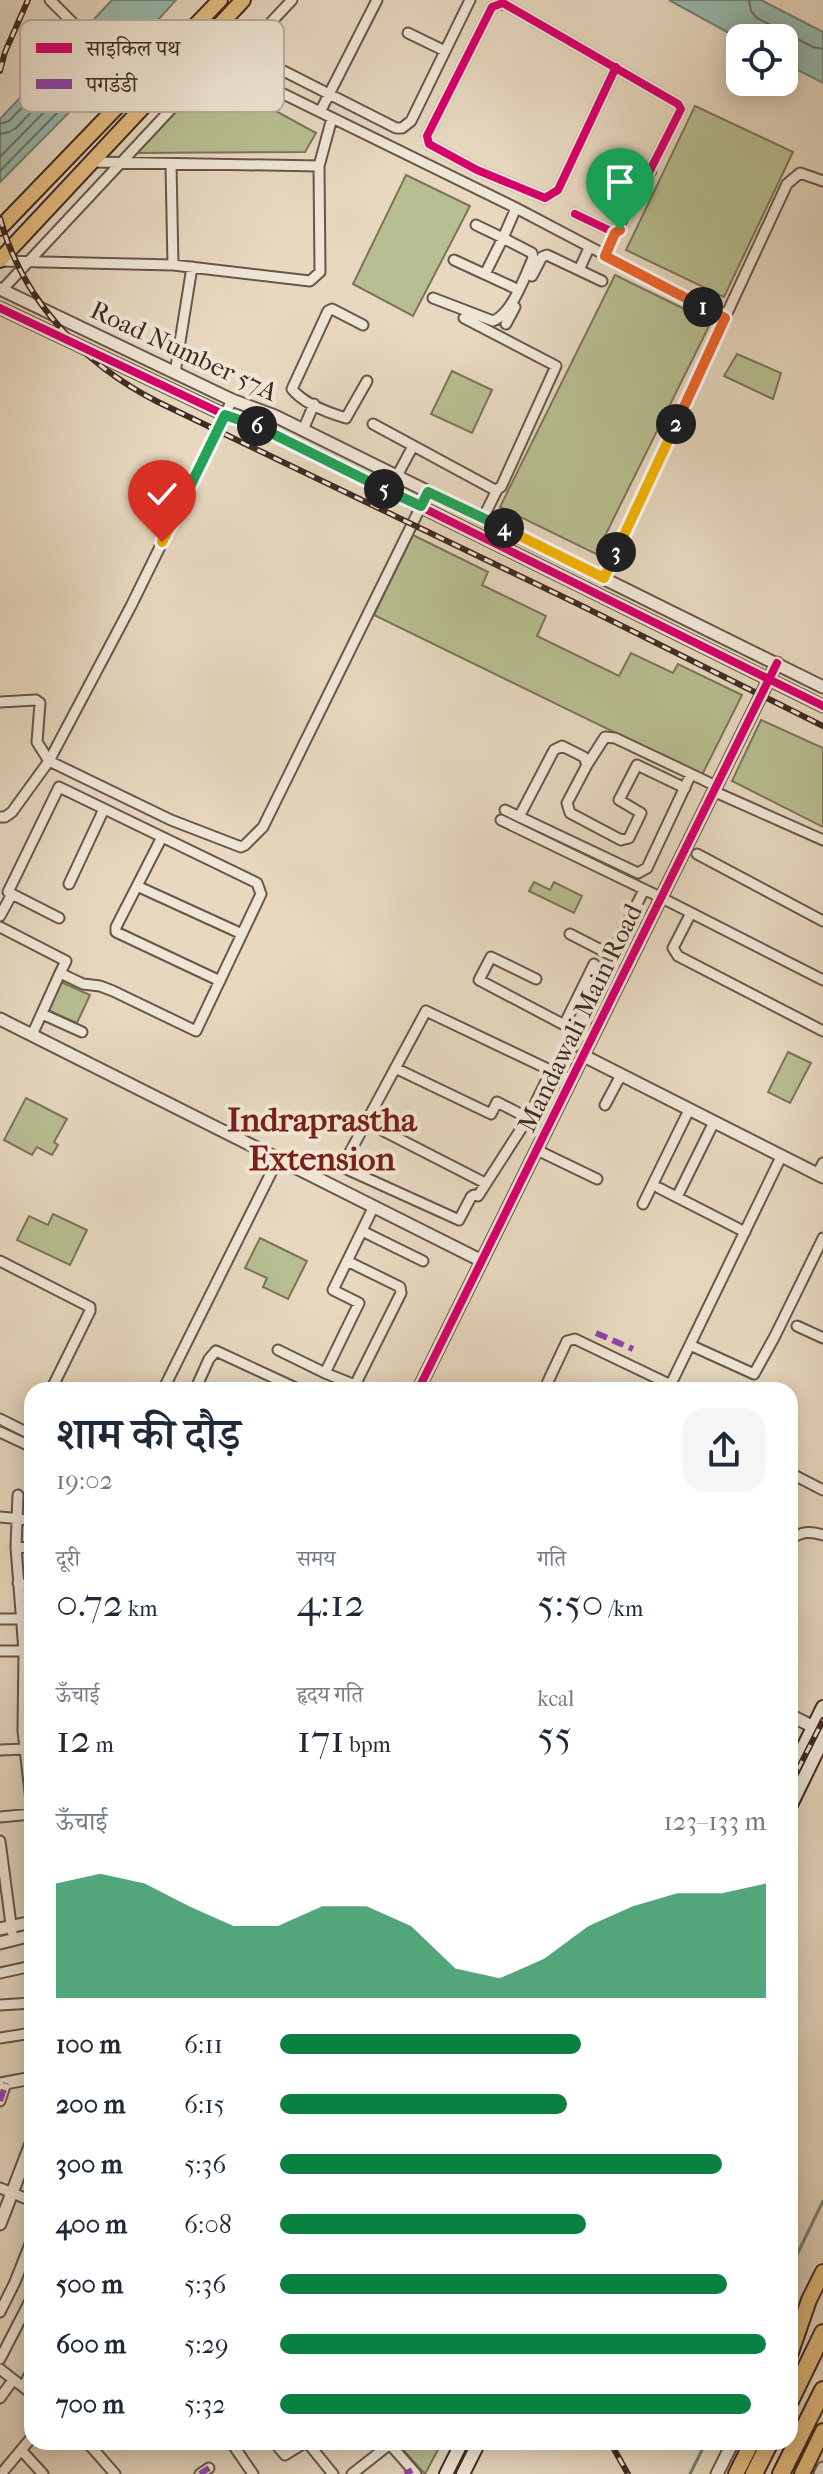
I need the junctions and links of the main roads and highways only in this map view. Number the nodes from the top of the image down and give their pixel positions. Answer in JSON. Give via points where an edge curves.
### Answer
{"nodes":[{"id":1,"x":220,"y":0,"type":"edge"},
{"id":2,"x":243,"y":0,"type":"edge"},
{"id":3,"x":201,"y":20,"type":"edge"},
{"id":4,"x":225,"y":20,"type":"edge"},
{"id":5,"x":113,"y":112,"type":"edge"},
{"id":6,"x":139,"y":112,"type":"edge"},
{"id":7,"x":0,"y":228,"type":"edge"},
{"id":8,"x":0,"y":260,"type":"edge"},
{"id":9,"x":823,"y":1707,"type":"edge"},
{"id":10,"x":818,"y":1730,"type":"edge"},
{"id":11,"x":823,"y":1739,"type":"edge"},
{"id":12,"x":798,"y":1761,"type":"edge"},
{"id":13,"x":798,"y":1791,"type":"edge"},
{"id":14,"x":823,"y":2272,"type":"edge"},
{"id":15,"x":798,"y":2332,"type":"edge"},
{"id":16,"x":823,"y":2333,"type":"edge"},
{"id":17,"x":798,"y":2385,"type":"edge"},
{"id":18,"x":823,"y":2390,"type":"edge"},
{"id":19,"x":823,"y":2431,"type":"edge"},
{"id":20,"x":798,"y":2440,"type":"edge"},
{"id":21,"x":458,"y":2450,"type":"edge"},
{"id":22,"x":475,"y":2450,"type":"edge"},
{"id":23,"x":748,"y":2450,"type":"edge"},
{"id":24,"x":766,"y":2450,"type":"edge"},
{"id":25,"x":793,"y":2450,"type":"edge"},
{"id":26,"x":446,"y":2474,"type":"edge"},
{"id":27,"x":463,"y":2474,"type":"edge"},
{"id":28,"x":736,"y":2474,"type":"edge"},
{"id":29,"x":754,"y":2474,"type":"edge"},
{"id":30,"x":781,"y":2474,"type":"edge"},
{"id":31,"x":802,"y":2474,"type":"edge"}],
"edges":[{"from":1,"to":3,"type":"main road"},
{"from":2,"to":4,"type":"main road"},
{"from":5,"to":7,"type":"main road"},
{"from":6,"to":8,"type":"main road"},
{"from":9,"to":10,"type":"main road"},
{"from":10,"to":12,"type":"main road"},
{"from":11,"to":13,"type":"main road"},
{"from":14,"to":15,"type":"main road"},
{"from":16,"to":17,"type":"highway"},
{"from":18,"to":20,"type":"highway"},
{"from":19,"to":31,"type":"main road"},
{"from":21,"to":26,"type":"main road"},
{"from":22,"to":27,"type":"main road"},
{"from":23,"to":28,"type":"main road"},
{"from":24,"to":29,"type":"highway"},
{"from":25,"to":30,"type":"highway"}]}
